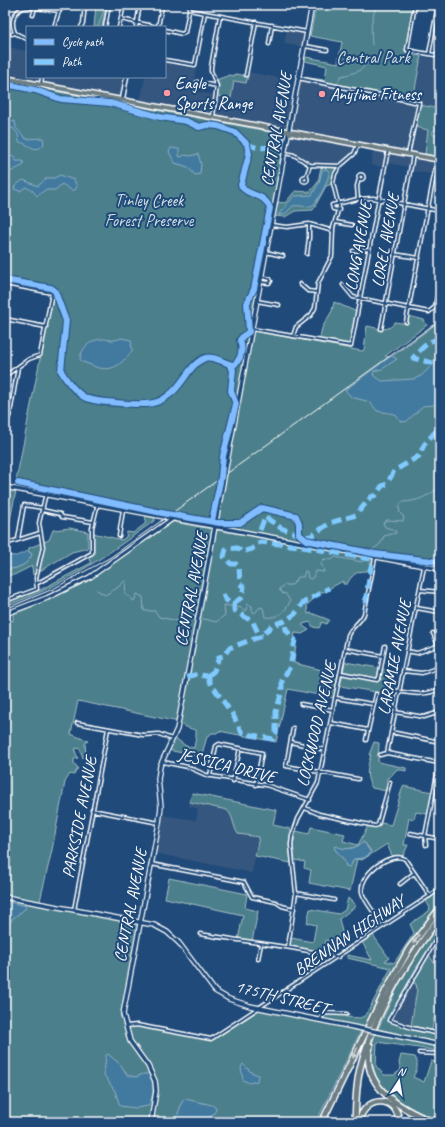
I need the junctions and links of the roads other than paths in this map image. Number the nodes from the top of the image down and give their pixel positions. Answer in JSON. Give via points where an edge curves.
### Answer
{"nodes":[{"id":1,"x":61,"y":5,"type":"edge"},
{"id":2,"x":85,"y":5,"type":"edge"},
{"id":3,"x":109,"y":5,"type":"edge"},
{"id":4,"x":124,"y":5,"type":"edge"},
{"id":5,"x":140,"y":5,"type":"edge"},
{"id":6,"x":190,"y":5,"type":"edge"},
{"id":7,"x":312,"y":5,"type":"edge"},
{"id":8,"x":414,"y":5,"type":"edge"},
{"id":9,"x":438,"y":5,"type":"edge"},
{"id":10,"x":21,"y":6,"type":"edge"},
{"id":11,"x":162,"y":6,"type":"edge"},
{"id":12,"x":35,"y":8,"type":"junction"},
{"id":13,"x":189,"y":10,"type":"junction"},
{"id":14,"x":60,"y":11,"type":"junction"},
{"id":15,"x":205,"y":13,"type":"junction"},
{"id":16,"x":34,"y":15,"type":"dead end"},
{"id":17,"x":220,"y":16,"type":"junction"},
{"id":18,"x":121,"y":19,"type":"junction"},
{"id":19,"x":137,"y":22,"type":"junction"},
{"id":20,"x":256,"y":22,"type":"junction"},
{"id":21,"x":272,"y":25,"type":"junction"},
{"id":22,"x":54,"y":26,"type":"edge"},
{"id":23,"x":82,"y":26,"type":"edge"},
{"id":24,"x":105,"y":26,"type":"edge"},
{"id":25,"x":119,"y":26,"type":"edge"},
{"id":26,"x":136,"y":26,"type":"edge"},
{"id":27,"x":153,"y":26,"type":"edge"},
{"id":28,"x":158,"y":26,"type":"edge"},
{"id":29,"x":166,"y":30,"type":"edge"},
{"id":30,"x":307,"y":32,"type":"junction"},
{"id":31,"x":26,"y":39,"type":"edge"},
{"id":32,"x":269,"y":44,"type":"dead end"},
{"id":33,"x":304,"y":46,"type":"junction"},
{"id":34,"x":327,"y":50,"type":"dead end"},
{"id":35,"x":429,"y":54,"type":"junction"},
{"id":36,"x":440,"y":56,"type":"edge"},
{"id":37,"x":166,"y":60,"type":"edge"},
{"id":38,"x":246,"y":75,"type":"dead end"},
{"id":39,"x":5,"y":78,"type":"edge"},
{"id":40,"x":42,"y":78,"type":"edge"},
{"id":41,"x":127,"y":78,"type":"edge"},
{"id":42,"x":298,"y":78,"type":"junction"},
{"id":43,"x":197,"y":82,"type":"dead end"},
{"id":44,"x":41,"y":85,"type":"junction"},
{"id":45,"x":217,"y":86,"type":"junction"},
{"id":46,"x":122,"y":100,"type":"junction"},
{"id":47,"x":213,"y":118,"type":"junction"},
{"id":48,"x":288,"y":132,"type":"junction"},
{"id":49,"x":358,"y":145,"type":"junction"},
{"id":50,"x":388,"y":150,"type":"junction"},
{"id":51,"x":285,"y":153,"type":"junction"},
{"id":52,"x":411,"y":155,"type":"junction"},
{"id":53,"x":439,"y":160,"type":"edge"},
{"id":54,"x":310,"y":165,"type":"junction"},
{"id":55,"x":340,"y":166,"type":"junction"},
{"id":56,"x":306,"y":177,"type":"dead end"},
{"id":57,"x":359,"y":179,"type":"dead end"},
{"id":58,"x":358,"y":199,"type":"junction"},
{"id":59,"x":379,"y":199,"type":"junction"},
{"id":60,"x":339,"y":203,"type":"junction"},
{"id":61,"x":403,"y":204,"type":"junction"},
{"id":62,"x":428,"y":208,"type":"junction"},
{"id":63,"x":339,"y":210,"type":"junction"},
{"id":64,"x":440,"y":211,"type":"edge"},
{"id":65,"x":335,"y":222,"type":"junction"},
{"id":66,"x":309,"y":224,"type":"junction"},
{"id":67,"x":272,"y":225,"type":"junction"},
{"id":68,"x":352,"y":225,"type":"dead end"},
{"id":69,"x":333,"y":231,"type":"junction"},
{"id":70,"x":369,"y":249,"type":"junction"},
{"id":71,"x":353,"y":251,"type":"dead end"},
{"id":72,"x":266,"y":252,"type":"junction"},
{"id":73,"x":307,"y":254,"type":"dead end"},
{"id":74,"x":394,"y":254,"type":"junction"},
{"id":75,"x":283,"y":256,"type":"dead end"},
{"id":76,"x":419,"y":258,"type":"junction"},
{"id":77,"x":440,"y":280,"type":"edge"},
{"id":78,"x":5,"y":284,"type":"edge"},
{"id":79,"x":300,"y":284,"type":"dead end"},
{"id":80,"x":344,"y":285,"type":"dead end"},
{"id":81,"x":317,"y":292,"type":"junction"},
{"id":82,"x":361,"y":298,"type":"junction"},
{"id":83,"x":257,"y":301,"type":"junction"},
{"id":84,"x":385,"y":303,"type":"junction"},
{"id":85,"x":279,"y":305,"type":"dead end"},
{"id":86,"x":409,"y":308,"type":"junction"},
{"id":87,"x":5,"y":319,"type":"edge"},
{"id":88,"x":406,"y":322,"type":"dead end"},
{"id":89,"x":46,"y":327,"type":"junction"},
{"id":90,"x":252,"y":329,"type":"junction"},
{"id":91,"x":381,"y":329,"type":"dead end"},
{"id":92,"x":293,"y":336,"type":"junction"},
{"id":93,"x":18,"y":367,"type":"junction"},
{"id":94,"x":5,"y":376,"type":"edge"},
{"id":95,"x":5,"y":426,"type":"edge"},
{"id":96,"x":5,"y":486,"type":"edge"},
{"id":97,"x":46,"y":494,"type":"junction"},
{"id":98,"x":98,"y":504,"type":"junction"},
{"id":99,"x":42,"y":509,"type":"junction"},
{"id":100,"x":123,"y":510,"type":"junction"},
{"id":101,"x":172,"y":519,"type":"junction"},
{"id":102,"x":93,"y":522,"type":"junction"},
{"id":103,"x":216,"y":527,"type":"junction"},
{"id":104,"x":40,"y":533,"type":"junction"},
{"id":105,"x":119,"y":536,"type":"dead end"},
{"id":106,"x":18,"y":539,"type":"junction"},
{"id":107,"x":5,"y":544,"type":"edge"},
{"id":108,"x":375,"y":556,"type":"junction"},
{"id":109,"x":424,"y":566,"type":"junction"},
{"id":110,"x":440,"y":569,"type":"edge"},
{"id":111,"x":36,"y":584,"type":"junction"},
{"id":112,"x":420,"y":590,"type":"junction"},
{"id":113,"x":440,"y":592,"type":"edge"},
{"id":114,"x":5,"y":601,"type":"edge"},
{"id":115,"x":416,"y":608,"type":"junction"},
{"id":116,"x":440,"y":612,"type":"edge"},
{"id":117,"x":5,"y":614,"type":"edge"},
{"id":118,"x":433,"y":632,"type":"dead end"},
{"id":119,"x":439,"y":645,"type":"edge"},
{"id":120,"x":385,"y":646,"type":"dead end"},
{"id":121,"x":345,"y":649,"type":"junction"},
{"id":122,"x":407,"y":650,"type":"junction"},
{"id":123,"x":383,"y":656,"type":"junction"},
{"id":124,"x":440,"y":667,"type":"edge"},
{"id":125,"x":403,"y":671,"type":"junction"},
{"id":126,"x":340,"y":673,"type":"junction"},
{"id":127,"x":440,"y":689,"type":"edge"},
{"id":128,"x":390,"y":690,"type":"dead end"},
{"id":129,"x":400,"y":692,"type":"junction"},
{"id":130,"x":376,"y":694,"type":"dead end"},
{"id":131,"x":336,"y":698,"type":"junction"},
{"id":132,"x":301,"y":704,"type":"dead end"},
{"id":133,"x":373,"y":704,"type":"junction"},
{"id":134,"x":333,"y":710,"type":"junction"},
{"id":135,"x":395,"y":712,"type":"junction"},
{"id":136,"x":440,"y":712,"type":"edge"},
{"id":137,"x":78,"y":723,"type":"dead end"},
{"id":138,"x":330,"y":723,"type":"junction"},
{"id":139,"x":108,"y":728,"type":"junction"},
{"id":140,"x":293,"y":728,"type":"dead end"},
{"id":141,"x":368,"y":730,"type":"junction"},
{"id":142,"x":392,"y":732,"type":"junction"},
{"id":143,"x":172,"y":740,"type":"junction"},
{"id":144,"x":366,"y":740,"type":"dead end"},
{"id":145,"x":291,"y":742,"type":"junction"},
{"id":146,"x":440,"y":742,"type":"edge"},
{"id":147,"x":240,"y":748,"type":"junction"},
{"id":148,"x":326,"y":750,"type":"junction"},
{"id":149,"x":387,"y":753,"type":"junction"},
{"id":150,"x":380,"y":755,"type":"dead end"},
{"id":151,"x":440,"y":759,"type":"edge"},
{"id":152,"x":161,"y":762,"type":"junction"},
{"id":153,"x":439,"y":763,"type":"edge"},
{"id":154,"x":321,"y":773,"type":"junction"},
{"id":155,"x":210,"y":776,"type":"junction"},
{"id":156,"x":358,"y":779,"type":"dead end"},
{"id":157,"x":233,"y":781,"type":"junction"},
{"id":158,"x":390,"y":782,"type":"dead end"},
{"id":159,"x":256,"y":785,"type":"junction"},
{"id":160,"x":310,"y":800,"type":"junction"},
{"id":161,"x":305,"y":808,"type":"junction"},
{"id":162,"x":92,"y":810,"type":"junction"},
{"id":163,"x":159,"y":823,"type":"junction"},
{"id":164,"x":410,"y":833,"type":"dead end"},
{"id":165,"x":425,"y":836,"type":"junction"},
{"id":166,"x":440,"y":839,"type":"edge"},
{"id":167,"x":426,"y":845,"type":"dead end"},
{"id":168,"x":151,"y":864,"type":"junction"},
{"id":169,"x":414,"y":873,"type":"junction"},
{"id":170,"x":400,"y":884,"type":"dead end"},
{"id":171,"x":440,"y":889,"type":"edge"},
{"id":172,"x":296,"y":893,"type":"junction"},
{"id":173,"x":430,"y":896,"type":"junction"},
{"id":174,"x":5,"y":897,"type":"edge"},
{"id":175,"x":334,"y":900,"type":"dead end"},
{"id":176,"x":440,"y":908,"type":"edge"},
{"id":177,"x":294,"y":909,"type":"junction"},
{"id":178,"x":74,"y":910,"type":"junction"},
{"id":179,"x":440,"y":917,"type":"edge"},
{"id":180,"x":140,"y":922,"type":"junction"},
{"id":181,"x":384,"y":926,"type":"junction"},
{"id":182,"x":440,"y":933,"type":"edge"},
{"id":183,"x":200,"y":934,"type":"dead end"},
{"id":184,"x":261,"y":944,"type":"junction"},
{"id":185,"x":288,"y":947,"type":"junction"},
{"id":186,"x":338,"y":956,"type":"junction"},
{"id":187,"x":258,"y":959,"type":"dead end"},
{"id":188,"x":388,"y":998,"type":"junction"},
{"id":189,"x":261,"y":1008,"type":"junction"},
{"id":190,"x":347,"y":1014,"type":"dead end"},
{"id":191,"x":320,"y":1020,"type":"junction"},
{"id":192,"x":125,"y":1026,"type":"junction"},
{"id":193,"x":440,"y":1034,"type":"edge"},
{"id":194,"x":440,"y":1045,"type":"edge"},
{"id":195,"x":419,"y":1053,"type":"dead end"},
{"id":196,"x":440,"y":1054,"type":"edge"},
{"id":197,"x":350,"y":1065,"type":"junction"},
{"id":198,"x":151,"y":1122,"type":"edge"},
{"id":199,"x":322,"y":1122,"type":"edge"},
{"id":200,"x":326,"y":1122,"type":"edge"},
{"id":201,"x":357,"y":1122,"type":"edge"},
{"id":202,"x":399,"y":1122,"type":"edge"},
{"id":203,"x":433,"y":1122,"type":"edge"}],
"edges":[{"from":1,"to":14,"type":"street"},
{"from":2,"to":23,"type":"street"},
{"from":3,"to":24,"type":"street"},
{"from":4,"to":18,"type":"street"},
{"from":5,"to":19,"type":"street"},
{"from":6,"to":13,"type":"street"},
{"from":7,"to":30,"type":"street","name":"CENTRAL AVENUE"},
{"from":8,"to":35,"type":"street","via":[[407,50]]},
{"from":9,"to":35,"type":"street"},
{"from":10,"to":12,"type":"street"},
{"from":10,"to":31,"type":"street","via":[[12,20],[13,34]]},
{"from":11,"to":28,"type":"street"},
{"from":12,"to":14,"type":"street"},
{"from":12,"to":16,"type":"street"},
{"from":13,"to":15,"type":"street"},
{"from":13,"to":29,"type":"street","via":[[184,33]]},
{"from":14,"to":22,"type":"street"},
{"from":15,"to":17,"type":"street"},
{"from":15,"to":37,"type":"street","via":[[194,65]]},
{"from":17,"to":20,"type":"street"},
{"from":17,"to":45,"type":"street","via":[[211,67]]},
{"from":18,"to":19,"type":"street"},
{"from":18,"to":25,"type":"street"},
{"from":19,"to":26,"type":"street"},
{"from":19,"to":27,"type":"street"},
{"from":20,"to":21,"type":"street"},
{"from":20,"to":38,"type":"street"},
{"from":21,"to":30,"type":"street"},
{"from":21,"to":32,"type":"street"},
{"from":30,"to":33,"type":"street","name":"CENTRAL AVENUE"},
{"from":33,"to":34,"type":"street"},
{"from":33,"to":42,"type":"street","name":"CENTRAL AVENUE"},
{"from":35,"to":36,"type":"street"},
{"from":39,"to":44,"type":"main road"},
{"from":40,"to":44,"type":"street"},
{"from":41,"to":46,"type":"street"},
{"from":42,"to":48,"type":"street","name":"CENTRAL AVENUE"},
{"from":42,"to":52,"type":"street","name":"LOREL AVENUE","via":[[419,103]]},
{"from":43,"to":45,"type":"street"},
{"from":44,"to":46,"type":"main road"},
{"from":45,"to":47,"type":"street"},
{"from":46,"to":47,"type":"main road"},
{"from":47,"to":48,"type":"main road"},
{"from":48,"to":49,"type":"main road"},
{"from":48,"to":51,"type":"street","name":"CENTRAL AVENUE"},
{"from":49,"to":50,"type":"main road"},
{"from":49,"to":55,"type":"street","via":[[351,157]]},
{"from":50,"to":52,"type":"main road"},
{"from":50,"to":59,"type":"street","name":"LONG AVENUE"},
{"from":51,"to":54,"type":"street","via":[[294,155]]},
{"from":51,"to":67,"type":"street","name":"CENTRAL AVENUE"},
{"from":52,"to":53,"type":"main road"},
{"from":52,"to":61,"type":"street","name":"LOREL AVENUE"},
{"from":53,"to":62,"type":"street"},
{"from":54,"to":55,"type":"street"},
{"from":54,"to":56,"type":"street"},
{"from":55,"to":60,"type":"street","via":[[333,180]]},
{"from":57,"to":58,"type":"street","via":[[356,186]]},
{"from":58,"to":59,"type":"street"},
{"from":58,"to":60,"type":"street"},
{"from":59,"to":61,"type":"street"},
{"from":59,"to":70,"type":"street","name":"LONG AVENUE"},
{"from":60,"to":63,"type":"street"},
{"from":60,"to":63,"type":"street","via":[[331,207]]},
{"from":61,"to":62,"type":"street"},
{"from":61,"to":74,"type":"street","name":"LOREL AVENUE"},
{"from":62,"to":64,"type":"street"},
{"from":62,"to":76,"type":"street"},
{"from":63,"to":65,"type":"street"},
{"from":65,"to":68,"type":"street"},
{"from":65,"to":69,"type":"street"},
{"from":66,"to":67,"type":"street","via":[[287,227]]},
{"from":66,"to":69,"type":"street"},
{"from":66,"to":73,"type":"street"},
{"from":67,"to":72,"type":"street","name":"CENTRAL AVENUE"},
{"from":69,"to":81,"type":"street","via":[[332,256],[319,281]]},
{"from":70,"to":71,"type":"street"},
{"from":70,"to":82,"type":"street","name":"LONG AVENUE"},
{"from":72,"to":75,"type":"street"},
{"from":72,"to":83,"type":"street","name":"CENTRAL AVENUE"},
{"from":74,"to":76,"type":"street"},
{"from":74,"to":84,"type":"street","name":"LOREL AVENUE"},
{"from":76,"to":86,"type":"street"},
{"from":77,"to":86,"type":"street","via":[[433,310],[429,312]]},
{"from":78,"to":89,"type":"street","via":[[52,293]]},
{"from":79,"to":81,"type":"street","via":[[308,291]]},
{"from":80,"to":82,"type":"street","via":[[349,294]]},
{"from":81,"to":92,"type":"street","via":[[314,311],[296,327]]},
{"from":82,"to":84,"type":"street"},
{"from":82,"to":92,"type":"street","name":"LONG AVENUE","via":[[351,346]]},
{"from":83,"to":85,"type":"street"},
{"from":83,"to":90,"type":"street","name":"CENTRAL AVENUE"},
{"from":84,"to":86,"type":"street"},
{"from":84,"to":91,"type":"street","name":"LOREL AVENUE"},
{"from":86,"to":88,"type":"street"},
{"from":87,"to":89,"type":"street"},
{"from":89,"to":93,"type":"street","via":[[39,357],[29,359]]},
{"from":90,"to":92,"type":"street"},
{"from":90,"to":103,"type":"street","name":"CENTRAL AVENUE"},
{"from":93,"to":94,"type":"street"},
{"from":93,"to":95,"type":"street","via":[[10,414]]},
{"from":96,"to":97,"type":"street"},
{"from":97,"to":98,"type":"street"},
{"from":97,"to":99,"type":"street"},
{"from":98,"to":100,"type":"street"},
{"from":98,"to":101,"type":"street"},
{"from":98,"to":102,"type":"street"},
{"from":99,"to":102,"type":"street","via":[[60,514],[62,517]]},
{"from":99,"to":104,"type":"street"},
{"from":99,"to":106,"type":"street","via":[[24,505]]},
{"from":100,"to":101,"type":"street"},
{"from":100,"to":105,"type":"street"},
{"from":101,"to":103,"type":"street"},
{"from":101,"to":117,"type":"street","via":[[90,577],[47,598]]},
{"from":102,"to":111,"type":"street","via":[[92,553]]},
{"from":103,"to":108,"type":"street"},
{"from":103,"to":143,"type":"street","name":"CENTRAL AVENUE","via":[[177,728]]},
{"from":104,"to":106,"type":"street"},
{"from":104,"to":111,"type":"street","via":[[43,547]]},
{"from":106,"to":107,"type":"street"},
{"from":108,"to":109,"type":"street"},
{"from":108,"to":121,"type":"street","name":"LOCKWOOD AVENUE","via":[[364,614],[350,630]]},
{"from":109,"to":110,"type":"street"},
{"from":109,"to":112,"type":"street","name":"LARAMIE AVENUE"},
{"from":111,"to":114,"type":"street","via":[[37,590]]},
{"from":112,"to":113,"type":"street"},
{"from":112,"to":115,"type":"street","name":"LARAMIE AVENUE"},
{"from":115,"to":116,"type":"street"},
{"from":115,"to":122,"type":"street","name":"LARAMIE AVENUE"},
{"from":118,"to":119,"type":"street"},
{"from":119,"to":122,"type":"street","via":[[417,652]]},
{"from":120,"to":123,"type":"street"},
{"from":121,"to":123,"type":"street"},
{"from":121,"to":126,"type":"street","name":"LOCKWOOD AVENUE"},
{"from":122,"to":125,"type":"street","name":"LARAMIE AVENUE"},
{"from":123,"to":126,"type":"street","via":[[377,680]]},
{"from":124,"to":125,"type":"street","via":[[422,673]]},
{"from":125,"to":129,"type":"street","name":"LARAMIE AVENUE"},
{"from":126,"to":131,"type":"street","name":"LOCKWOOD AVENUE"},
{"from":127,"to":129,"type":"street","via":[[422,695]]},
{"from":128,"to":129,"type":"street"},
{"from":129,"to":135,"type":"street","name":"LARAMIE AVENUE"},
{"from":130,"to":133,"type":"street"},
{"from":131,"to":133,"type":"street"},
{"from":131,"to":134,"type":"street","name":"LOCKWOOD AVENUE"},
{"from":132,"to":134,"type":"street"},
{"from":133,"to":141,"type":"street"},
{"from":134,"to":138,"type":"street","name":"LOCKWOOD AVENUE"},
{"from":135,"to":136,"type":"street","via":[[424,717]]},
{"from":135,"to":142,"type":"street","name":"LARAMIE AVENUE"},
{"from":137,"to":139,"type":"street"},
{"from":138,"to":141,"type":"street"},
{"from":138,"to":148,"type":"street","name":"LOCKWOOD AVENUE"},
{"from":139,"to":143,"type":"street","via":[[143,735],[159,734]]},
{"from":139,"to":162,"type":"street","name":"PARKSIDE AVENUE"},
{"from":140,"to":145,"type":"street"},
{"from":141,"to":144,"type":"street"},
{"from":142,"to":146,"type":"street"},
{"from":142,"to":149,"type":"street","name":"LARAMIE AVENUE"},
{"from":143,"to":152,"type":"street","name":"CENTRAL AVENUE"},
{"from":145,"to":148,"type":"street"},
{"from":145,"to":154,"type":"street","via":[[286,766]]},
{"from":147,"to":155,"type":"street","via":[[217,744]]},
{"from":147,"to":157,"type":"street"},
{"from":147,"to":159,"type":"street","via":[[262,753]]},
{"from":148,"to":154,"type":"street","name":"LOCKWOOD AVENUE"},
{"from":149,"to":150,"type":"street"},
{"from":149,"to":153,"type":"street"},
{"from":151,"to":153,"type":"street"},
{"from":152,"to":155,"type":"street","name":"JESSICA DRIVE","via":[[188,767]]},
{"from":152,"to":163,"type":"street","name":"CENTRAL AVENUE","via":[[158,779],[161,807]]},
{"from":153,"to":165,"type":"street"},
{"from":154,"to":156,"type":"street"},
{"from":154,"to":160,"type":"street","name":"LOCKWOOD AVENUE"},
{"from":155,"to":157,"type":"street","name":"JESSICA DRIVE"},
{"from":157,"to":159,"type":"street","name":"JESSICA DRIVE"},
{"from":158,"to":161,"type":"street","via":[[378,825],[323,815]]},
{"from":159,"to":160,"type":"street","name":"JESSICA DRIVE","via":[[266,785]]},
{"from":160,"to":161,"type":"street","name":"LOCKWOOD AVENUE"},
{"from":161,"to":172,"type":"street","name":"LOCKWOOD AVENUE","via":[[298,819],[292,839]]},
{"from":162,"to":163,"type":"street"},
{"from":162,"to":178,"type":"street","name":"PARKSIDE AVENUE"},
{"from":163,"to":168,"type":"street","name":"CENTRAL AVENUE"},
{"from":164,"to":165,"type":"street"},
{"from":165,"to":166,"type":"street"},
{"from":165,"to":167,"type":"street"},
{"from":168,"to":177,"type":"street","via":[[244,882],[252,897]]},
{"from":168,"to":180,"type":"street","name":"CENTRAL AVENUE"},
{"from":169,"to":170,"type":"street"},
{"from":169,"to":173,"type":"street"},
{"from":169,"to":181,"type":"street","via":[[405,859],[394,856],[365,876],[362,893]]},
{"from":171,"to":173,"type":"street","name":"BRENNAN HIGHWAY"},
{"from":172,"to":175,"type":"street"},
{"from":172,"to":177,"type":"street","name":"LOCKWOOD AVENUE"},
{"from":173,"to":181,"type":"street","name":"BRENNAN HIGHWAY"},
{"from":174,"to":178,"type":"street","name":"175TH STREET"},
{"from":176,"to":197,"type":"highway","one_way":true,"via":[[400,965]]},
{"from":177,"to":185,"type":"street","name":"LOCKWOOD AVENUE"},
{"from":178,"to":180,"type":"street","name":"175TH STREET"},
{"from":179,"to":188,"type":"highway","via":[[408,962]]},
{"from":180,"to":189,"type":"street","name":"175TH STREET","via":[[154,925],[167,932],[179,943],[215,991],[238,1002]]},
{"from":180,"to":192,"type":"street","name":"CENTRAL AVENUE","via":[[123,1014]]},
{"from":181,"to":186,"type":"street","name":"BRENNAN HIGHWAY"},
{"from":182,"to":193,"type":"street","via":[[389,1020]]},
{"from":183,"to":184,"type":"street"},
{"from":184,"to":185,"type":"street"},
{"from":184,"to":187,"type":"street"},
{"from":185,"to":186,"type":"street"},
{"from":186,"to":189,"type":"street","name":"BRENNAN HIGHWAY"},
{"from":188,"to":201,"type":"highway","via":[[369,1041],[359,1078],[356,1094]]},
{"from":188,"to":203,"type":"highway","via":[[370,1048],[368,1060],[371,1075],[377,1086],[386,1094]]},
{"from":189,"to":191,"type":"street","name":"175TH STREET"},
{"from":189,"to":192,"type":"street","name":"BRENNAN HIGHWAY","via":[[212,1039],[136,1025]]},
{"from":190,"to":191,"type":"street","via":[[324,1013]]},
{"from":191,"to":194,"type":"street","name":"175TH STREET","bridge":true},
{"from":192,"to":198,"type":"street","name":"CENTRAL AVENUE","via":[[130,1041],[148,1066],[155,1081]]},
{"from":195,"to":196,"type":"street"},
{"from":197,"to":199,"type":"highway"},
{"from":197,"to":200,"type":"highway"},
{"from":201,"to":202,"type":"highway","via":[[366,1107],[374,1102],[389,1104],[398,1116]]}]}
